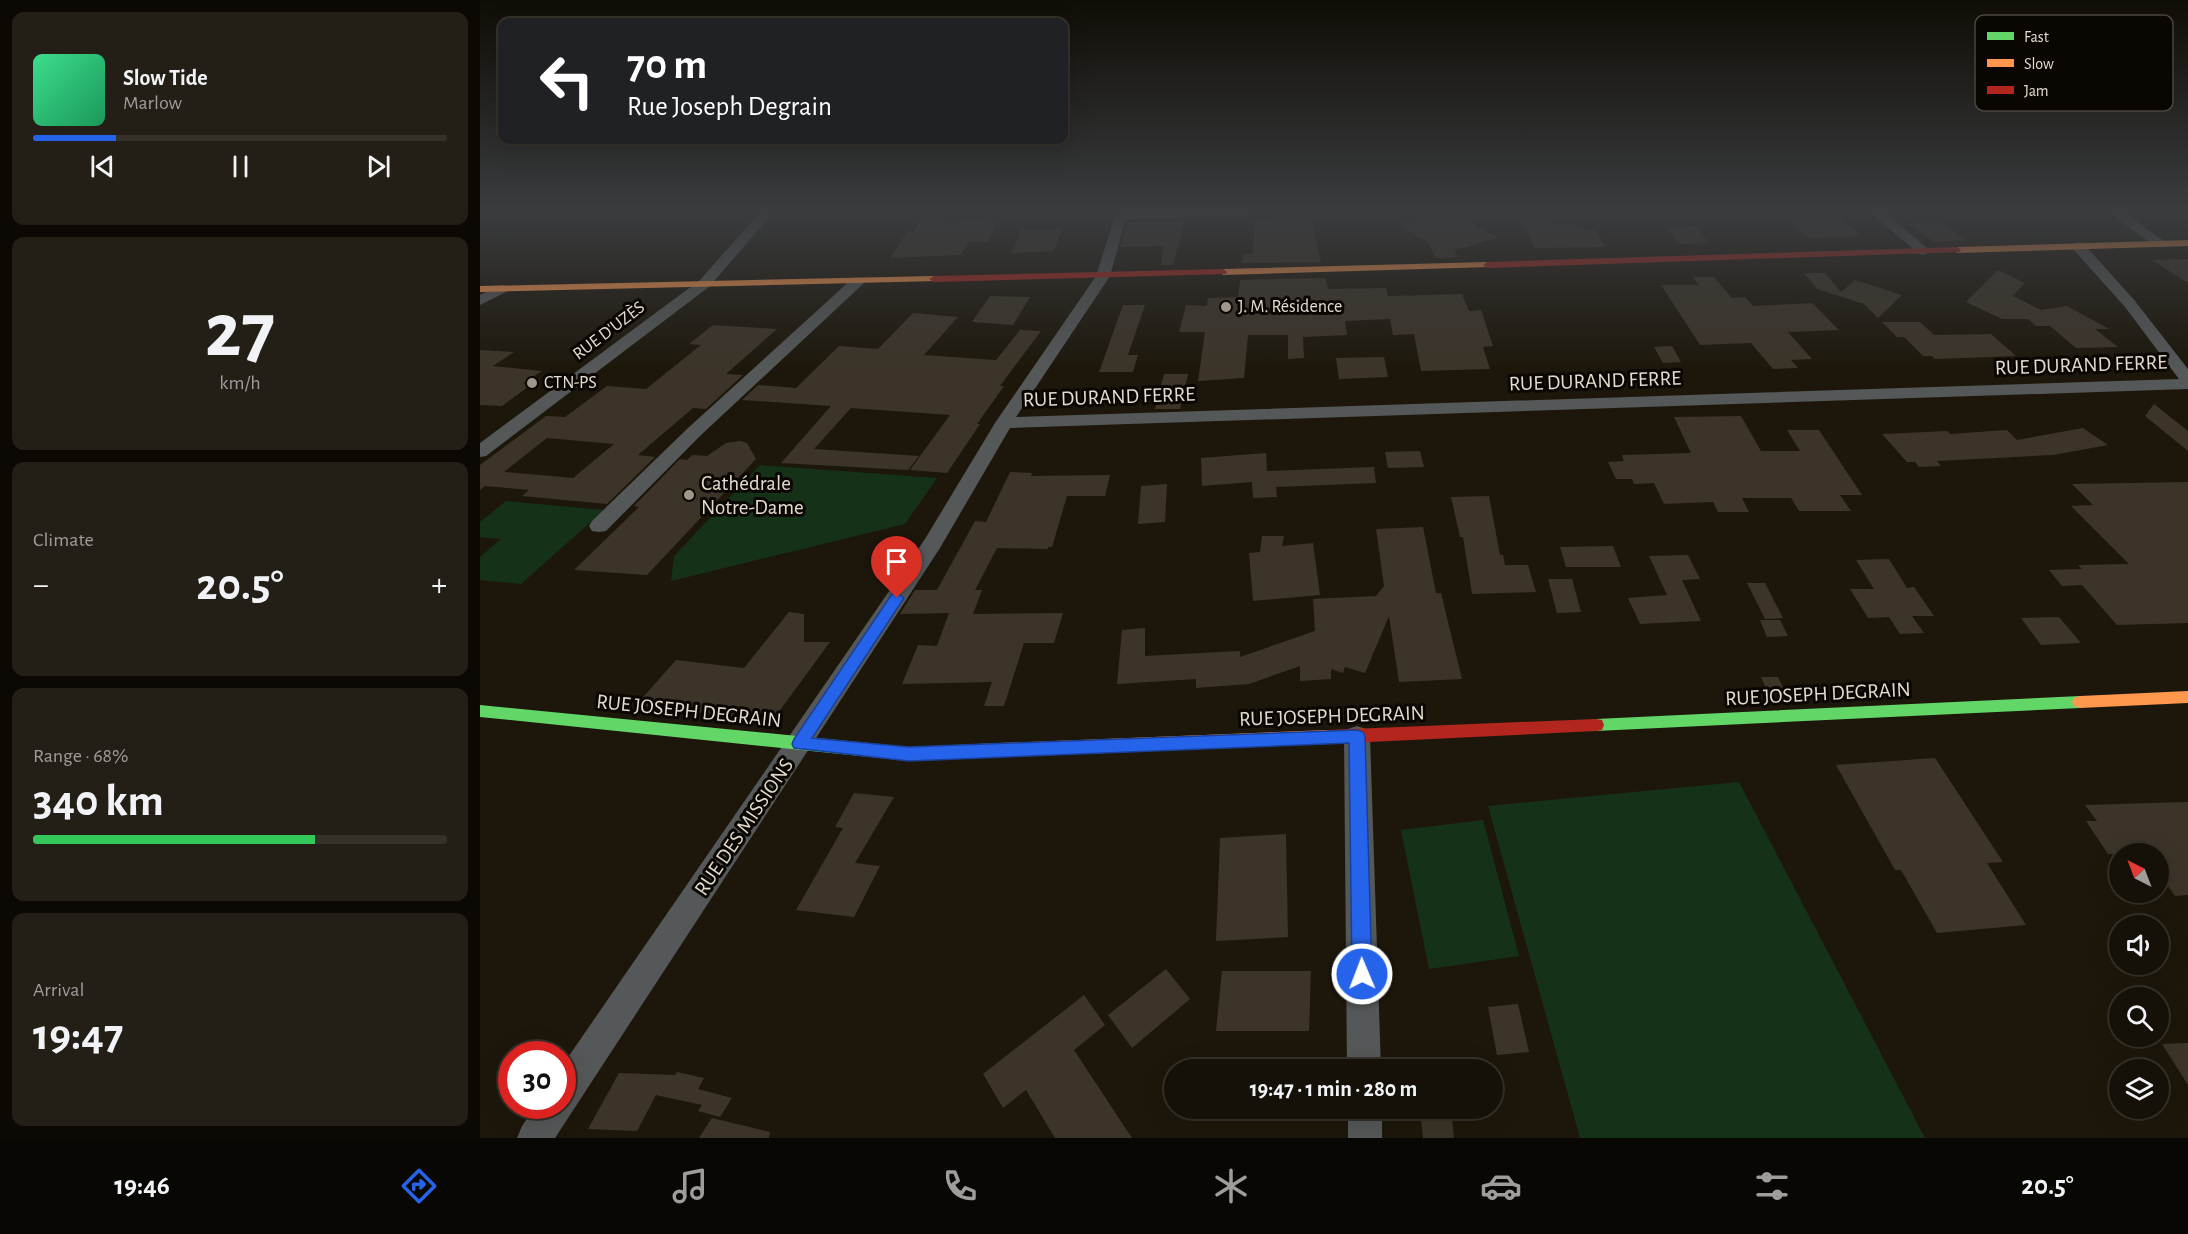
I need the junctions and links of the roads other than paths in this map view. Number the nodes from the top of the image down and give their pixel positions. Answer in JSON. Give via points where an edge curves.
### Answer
{"nodes":[{"id":1,"x":723,"y":262,"type":"edge"},
{"id":2,"x":1107,"y":262,"type":"edge"},
{"id":3,"x":1559,"y":262,"type":"edge"},
{"id":4,"x":2092,"y":262,"type":"edge"},
{"id":5,"x":1103,"y":276,"type":"junction"},
{"id":6,"x":858,"y":281,"type":"junction"},
{"id":7,"x":705,"y":283,"type":"junction"},
{"id":8,"x":480,"y":289,"type":"edge"},
{"id":9,"x":501,"y":289,"type":"junction"},
{"id":10,"x":480,"y":301,"type":"edge"},
{"id":11,"x":2188,"y":382,"type":"edge"},
{"id":12,"x":1004,"y":423,"type":"junction"},
{"id":13,"x":480,"y":452,"type":"edge"},
{"id":14,"x":599,"y":526,"type":"dead end"},
{"id":15,"x":2188,"y":697,"type":"edge"},
{"id":16,"x":480,"y":711,"type":"edge"},
{"id":17,"x":1357,"y":736,"type":"junction"},
{"id":18,"x":800,"y":744,"type":"junction"},
{"id":19,"x":1364,"y":1059,"type":"edge"},
{"id":20,"x":576,"y":1075,"type":"edge"},
{"id":21,"x":547,"y":1119,"type":"edge"},
{"id":22,"x":1365,"y":1119,"type":"edge"},
{"id":23,"x":534,"y":1138,"type":"edge"},
{"id":24,"x":1365,"y":1138,"type":"edge"}],
"edges":[{"from":1,"to":7,"type":"street","name":"RUE D'UZÈS"},
{"from":2,"to":5,"type":"street","name":"RUE DES MISSIONS"},
{"from":3,"to":5,"type":"street"},
{"from":4,"to":11,"type":"street","via":[[2130,304]]},
{"from":5,"to":6,"type":"street"},
{"from":5,"to":12,"type":"street","name":"RUE DES MISSIONS"},
{"from":6,"to":7,"type":"street"},
{"from":6,"to":14,"type":"street","via":[[694,432]]},
{"from":7,"to":9,"type":"street"},
{"from":7,"to":13,"type":"street","name":"RUE D'UZÈS"},
{"from":8,"to":9,"type":"street"},
{"from":9,"to":10,"type":"street"},
{"from":11,"to":12,"type":"street","name":"RUE DURAND FERRE"},
{"from":12,"to":18,"type":"street","name":"RUE DES MISSIONS","via":[[933,543]]},
{"from":15,"to":17,"type":"street","name":"RUE JOSEPH DEGRAIN"},
{"from":16,"to":18,"type":"street","name":"RUE JOSEPH DEGRAIN"},
{"from":17,"to":18,"type":"street","name":"RUE JOSEPH DEGRAIN","via":[[909,754]]},
{"from":17,"to":19,"type":"street"},
{"from":18,"to":20,"type":"street","name":"RUE DES MISSIONS"},
{"from":21,"to":23,"type":"street"},
{"from":22,"to":24,"type":"street"}]}
